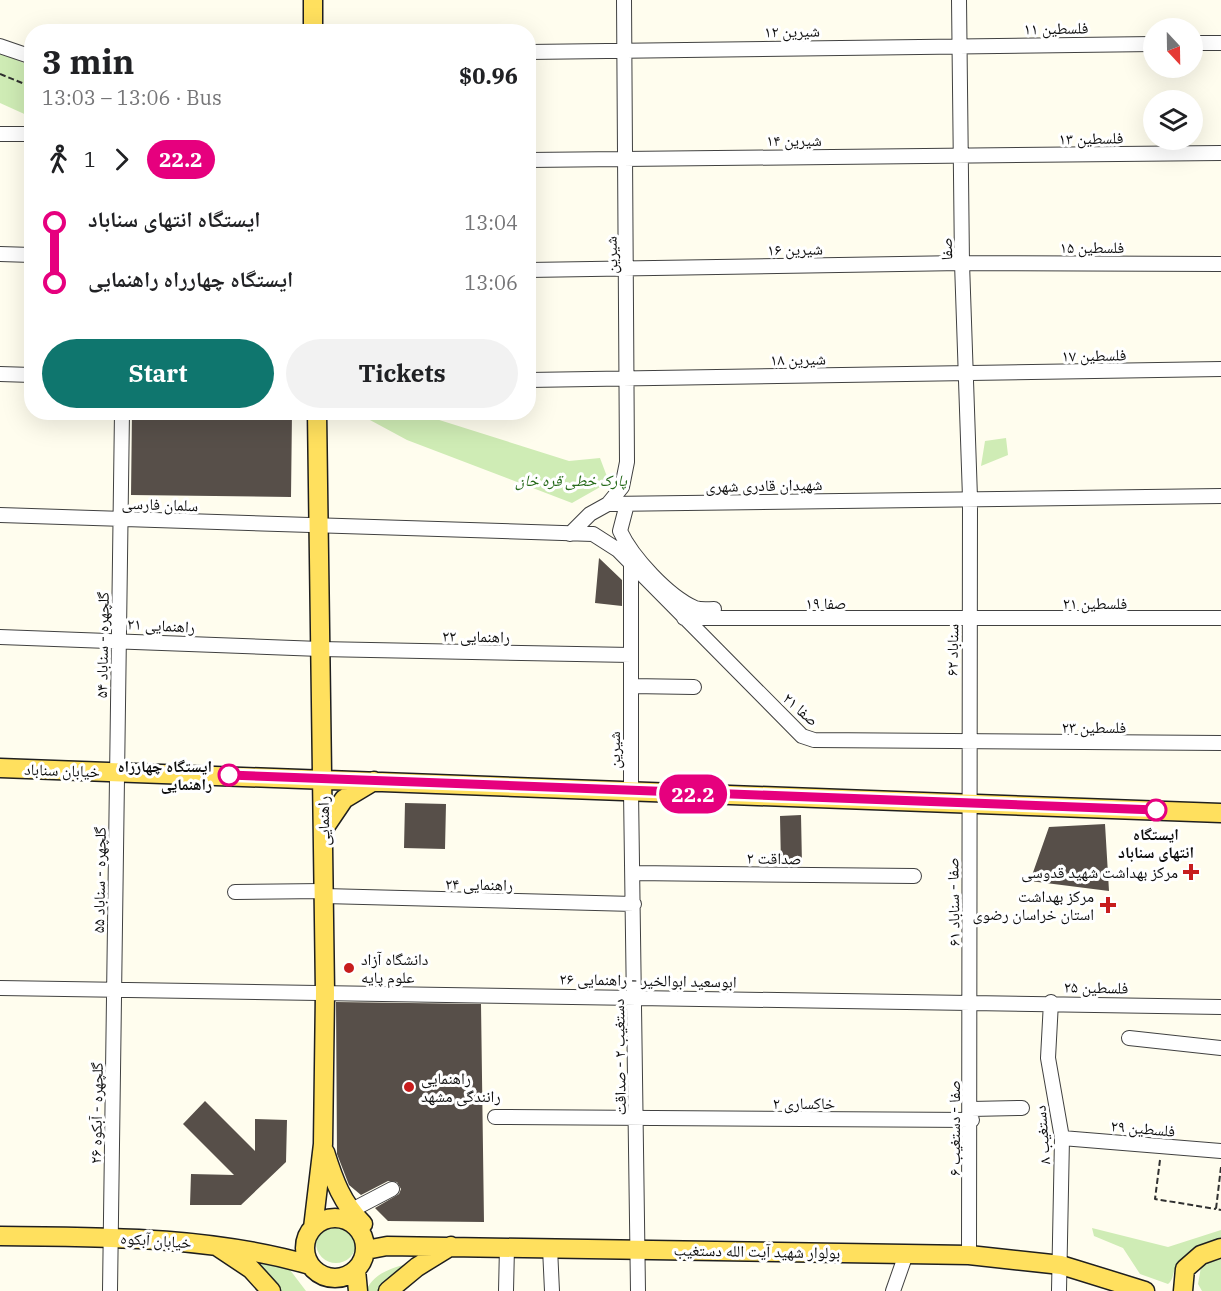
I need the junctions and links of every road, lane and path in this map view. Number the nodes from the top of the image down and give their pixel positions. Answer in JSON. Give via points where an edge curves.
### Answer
{"nodes":[{"id":1,"x":313,"y":0,"type":"edge"},
{"id":2,"x":624,"y":0,"type":"edge"},
{"id":3,"x":959,"y":0,"type":"edge"},
{"id":4,"x":313,"y":24,"type":"edge"},
{"id":5,"x":1203,"y":43,"type":"edge"},
{"id":6,"x":1221,"y":43,"type":"edge"},
{"id":7,"x":1143,"y":44,"type":"edge"},
{"id":8,"x":0,"y":46,"type":"edge"},
{"id":9,"x":960,"y":46,"type":"junction"},
{"id":10,"x":625,"y":50,"type":"junction"},
{"id":11,"x":536,"y":52,"type":"edge"},
{"id":12,"x":24,"y":54,"type":"edge"},
{"id":13,"x":0,"y":74,"type":"edge"},
{"id":14,"x":24,"y":84,"type":"edge"},
{"id":15,"x":0,"y":134,"type":"edge"},
{"id":16,"x":24,"y":134,"type":"edge"},
{"id":17,"x":1221,"y":153,"type":"edge"},
{"id":18,"x":961,"y":156,"type":"junction"},
{"id":19,"x":626,"y":158,"type":"junction"},
{"id":20,"x":536,"y":160,"type":"edge"},
{"id":21,"x":0,"y":254,"type":"edge"},
{"id":22,"x":24,"y":255,"type":"edge"},
{"id":23,"x":962,"y":263,"type":"junction"},
{"id":24,"x":1221,"y":264,"type":"edge"},
{"id":25,"x":627,"y":268,"type":"junction"},
{"id":26,"x":536,"y":270,"type":"edge"},
{"id":27,"x":1221,"y":369,"type":"edge"},
{"id":28,"x":0,"y":374,"type":"edge"},
{"id":29,"x":968,"y":374,"type":"junction"},
{"id":30,"x":24,"y":375,"type":"edge"},
{"id":31,"x":629,"y":378,"type":"junction"},
{"id":32,"x":536,"y":380,"type":"edge"},
{"id":33,"x":122,"y":420,"type":"edge"},
{"id":34,"x":317,"y":420,"type":"edge"},
{"id":35,"x":1221,"y":496,"type":"edge"},
{"id":36,"x":970,"y":498,"type":"junction"},
{"id":37,"x":608,"y":504,"type":"junction"},
{"id":38,"x":627,"y":504,"type":"junction"},
{"id":39,"x":0,"y":515,"type":"edge"},
{"id":40,"x":120,"y":519,"type":"junction"},
{"id":41,"x":319,"y":525,"type":"junction"},
{"id":42,"x":570,"y":534,"type":"junction"},
{"id":43,"x":631,"y":564,"type":"junction"},
{"id":44,"x":684,"y":618,"type":"junction"},
{"id":45,"x":1221,"y":618,"type":"edge"},
{"id":46,"x":792,"y":620,"type":"junction"},
{"id":47,"x":969,"y":620,"type":"junction"},
{"id":48,"x":0,"y":637,"type":"edge"},
{"id":49,"x":119,"y":640,"type":"junction"},
{"id":50,"x":320,"y":649,"type":"junction"},
{"id":51,"x":631,"y":656,"type":"junction"},
{"id":52,"x":631,"y":686,"type":"junction"},
{"id":53,"x":694,"y":687,"type":"dead end"},
{"id":54,"x":968,"y":743,"type":"junction"},
{"id":55,"x":1221,"y":743,"type":"edge"},
{"id":56,"x":0,"y":768,"type":"edge"},
{"id":57,"x":117,"y":771,"type":"junction"},
{"id":58,"x":322,"y":778,"type":"junction"},
{"id":59,"x":376,"y":780,"type":"junction"},
{"id":60,"x":631,"y":792,"type":"junction"},
{"id":61,"x":968,"y":802,"type":"junction"},
{"id":62,"x":1221,"y":813,"type":"edge"},
{"id":63,"x":323,"y":830,"type":"junction"},
{"id":64,"x":633,"y":873,"type":"junction"},
{"id":65,"x":914,"y":876,"type":"dead end"},
{"id":66,"x":235,"y":891,"type":"dead end"},
{"id":67,"x":324,"y":894,"type":"junction"},
{"id":68,"x":634,"y":904,"type":"junction"},
{"id":69,"x":0,"y":988,"type":"edge"},
{"id":70,"x":114,"y":989,"type":"junction"},
{"id":71,"x":325,"y":992,"type":"junction"},
{"id":72,"x":635,"y":996,"type":"junction"},
{"id":73,"x":971,"y":1001,"type":"junction"},
{"id":74,"x":1051,"y":1002,"type":"junction"},
{"id":75,"x":1221,"y":1006,"type":"edge"},
{"id":76,"x":1129,"y":1038,"type":"dead end"},
{"id":77,"x":1221,"y":1048,"type":"edge"},
{"id":78,"x":1022,"y":1108,"type":"dead end"},
{"id":79,"x":971,"y":1114,"type":"junction"},
{"id":80,"x":495,"y":1117,"type":"dead end"},
{"id":81,"x":636,"y":1119,"type":"junction"},
{"id":82,"x":1062,"y":1138,"type":"junction"},
{"id":83,"x":323,"y":1144,"type":"junction"},
{"id":84,"x":1162,"y":1146,"type":"junction"},
{"id":85,"x":1221,"y":1151,"type":"edge"},
{"id":86,"x":1221,"y":1167,"type":"edge"},
{"id":87,"x":392,"y":1189,"type":"dead end"},
{"id":88,"x":1216,"y":1209,"type":"junction"},
{"id":89,"x":1221,"y":1210,"type":"edge"},
{"id":90,"x":350,"y":1211,"type":"junction"},
{"id":91,"x":313,"y":1228,"type":"junction"},
{"id":92,"x":0,"y":1236,"type":"edge"},
{"id":93,"x":111,"y":1237,"type":"junction"},
{"id":94,"x":214,"y":1245,"type":"junction"},
{"id":95,"x":387,"y":1246,"type":"junction"},
{"id":96,"x":451,"y":1246,"type":"junction"},
{"id":97,"x":507,"y":1247,"type":"junction"},
{"id":98,"x":550,"y":1248,"type":"junction"},
{"id":99,"x":1221,"y":1248,"type":"edge"},
{"id":100,"x":366,"y":1250,"type":"junction"},
{"id":101,"x":637,"y":1250,"type":"junction"},
{"id":102,"x":906,"y":1254,"type":"junction"},
{"id":103,"x":969,"y":1255,"type":"junction"},
{"id":104,"x":1061,"y":1264,"type":"junction"},
{"id":105,"x":310,"y":1265,"type":"junction"},
{"id":106,"x":356,"y":1270,"type":"junction"},
{"id":107,"x":327,"y":1284,"type":"edge"},
{"id":108,"x":110,"y":1291,"type":"edge"},
{"id":109,"x":271,"y":1291,"type":"edge"},
{"id":110,"x":358,"y":1291,"type":"edge"},
{"id":111,"x":388,"y":1291,"type":"edge"},
{"id":112,"x":506,"y":1291,"type":"edge"},
{"id":113,"x":552,"y":1291,"type":"edge"},
{"id":114,"x":638,"y":1291,"type":"edge"},
{"id":115,"x":893,"y":1291,"type":"edge"},
{"id":116,"x":1059,"y":1291,"type":"edge"},
{"id":117,"x":1145,"y":1291,"type":"edge"},
{"id":118,"x":1183,"y":1291,"type":"edge"}],
"edges":[{"from":1,"to":4,"type":"main road"},
{"from":2,"to":10,"type":"street","name":"شیرین"},
{"from":3,"to":9,"type":"street","name":"صفا"},
{"from":5,"to":6,"type":"street"},
{"from":7,"to":9,"type":"street","name":"فلسطین ۱۱"},
{"from":8,"to":12,"type":"street"},
{"from":9,"to":10,"type":"street","name":"شیرین ۱۲"},
{"from":9,"to":18,"type":"street","name":"صفا"},
{"from":10,"to":11,"type":"street","name":"شیرین ۱۲"},
{"from":10,"to":19,"type":"street","name":"شیرین"},
{"from":13,"to":14,"type":"path"},
{"from":15,"to":16,"type":"street"},
{"from":17,"to":18,"type":"street","name":"فلسطین ۱۳"},
{"from":18,"to":19,"type":"street","name":"شیرین ۱۴"},
{"from":18,"to":23,"type":"street","name":"صفا"},
{"from":19,"to":20,"type":"street","name":"شیرین ۱۴"},
{"from":19,"to":25,"type":"street","name":"شیرین"},
{"from":21,"to":22,"type":"street"},
{"from":23,"to":24,"type":"street","name":"فلسطین ۱۵"},
{"from":23,"to":25,"type":"street","name":"شیرین ۱۶"},
{"from":23,"to":29,"type":"street","name":"صفا"},
{"from":25,"to":26,"type":"street","name":"شیرین ۱۶"},
{"from":25,"to":31,"type":"street","name":"شیرین"},
{"from":27,"to":29,"type":"street","name":"فلسطین ۱۷"},
{"from":28,"to":30,"type":"street"},
{"from":29,"to":31,"type":"street","name":"شیرین ۱۸"},
{"from":29,"to":36,"type":"street","name":"صفا"},
{"from":31,"to":32,"type":"street","name":"شیرین ۱۸"},
{"from":31,"to":37,"type":"street","name":"شیرین","via":[[627,462],[622,487]]},
{"from":33,"to":40,"type":"street","name":"گلچهره - سناباد ۵۴"},
{"from":34,"to":41,"type":"main road","name":"راهنمایی"},
{"from":35,"to":36,"type":"street","name":"شهیدان قادری شهری"},
{"from":36,"to":38,"type":"street","name":"شهیدان قادری شهری"},
{"from":36,"to":47,"type":"street","name":"سناباد ۶۲"},
{"from":37,"to":38,"type":"street","name":"شهیدان قادری شهری"},
{"from":37,"to":42,"type":"street"},
{"from":38,"to":46,"type":"street","via":[[620,531],[627,545],[674,596],[698,609],[772,611]]},
{"from":39,"to":40,"type":"street","name":"سلمان فارسی"},
{"from":40,"to":41,"type":"street","name":"سلمان فارسی"},
{"from":40,"to":49,"type":"street","name":"گلچهره - سناباد ۵۴"},
{"from":41,"to":42,"type":"street"},
{"from":41,"to":50,"type":"main road","name":"راهنمایی"},
{"from":42,"to":43,"type":"street","name":"صفا ۲۱","via":[[593,534]]},
{"from":43,"to":44,"type":"street","name":"صفا ۲۱"},
{"from":43,"to":51,"type":"street","name":"شیرین"},
{"from":44,"to":46,"type":"street","name":"صفا ۱۹"},
{"from":44,"to":54,"type":"street","name":"صفا ۲۱","via":[[802,736],[814,740]]},
{"from":45,"to":47,"type":"street","name":"فلسطین ۲۱"},
{"from":46,"to":47,"type":"street","name":"صفا ۱۹"},
{"from":47,"to":54,"type":"street","name":"سناباد ۶۲"},
{"from":48,"to":49,"type":"street","name":"راهنمایی ۲۱"},
{"from":49,"to":50,"type":"street","name":"راهنمایی ۲۱"},
{"from":49,"to":57,"type":"street","name":"گلچهره - سناباد ۵۴"},
{"from":50,"to":51,"type":"street","name":"راهنمایی ۲۲"},
{"from":50,"to":58,"type":"main road","name":"راهنمایی"},
{"from":51,"to":52,"type":"street","name":"شیرین"},
{"from":52,"to":53,"type":"street"},
{"from":52,"to":60,"type":"street","name":"شیرین"},
{"from":54,"to":55,"type":"street","name":"فلسطین ۲۳"},
{"from":54,"to":61,"type":"street","name":"سناباد ۶۲"},
{"from":56,"to":57,"type":"main road","name":"خیابان سناباد"},
{"from":57,"to":58,"type":"main road","name":"خیابان سناباد"},
{"from":57,"to":70,"type":"street","name":"گلچهره - سناباد ۵۵"},
{"from":58,"to":59,"type":"main road","name":"خیابان سناباد"},
{"from":58,"to":63,"type":"main road","name":"راهنمایی"},
{"from":59,"to":60,"type":"main road","name":"خیابان سناباد"},
{"from":59,"to":63,"type":"main road","via":[[344,799]]},
{"from":60,"to":61,"type":"main road","name":"خیابان سناباد"},
{"from":60,"to":64,"type":"street","name":"دستغیب ۲ - صداقت"},
{"from":61,"to":62,"type":"main road","name":"خیابان سناباد"},
{"from":61,"to":73,"type":"street","name":"صفا - سناباد ۶۱"},
{"from":63,"to":67,"type":"main road","name":"راهنمایی"},
{"from":64,"to":65,"type":"street","name":"صداقت ۲"},
{"from":64,"to":68,"type":"street","name":"دستغیب ۲ - صداقت"},
{"from":66,"to":67,"type":"street","name":"راهنمایی ۲۴"},
{"from":67,"to":68,"type":"street","name":"راهنمایی ۲۴"},
{"from":67,"to":71,"type":"main road","name":"راهنمایی"},
{"from":68,"to":72,"type":"street","name":"دستغیب ۲ - صداقت"},
{"from":69,"to":70,"type":"street","name":"ابوسعید ابوالخیر - راهنمایی ۲۶"},
{"from":70,"to":71,"type":"street","name":"ابوسعید ابوالخیر - راهنمایی ۲۶"},
{"from":70,"to":93,"type":"street","name":"گلچهره - آبکوه ۲۶"},
{"from":71,"to":72,"type":"street","name":"ابوسعید ابوالخیر - راهنمایی ۲۶"},
{"from":71,"to":83,"type":"main road","name":"راهنمایی"},
{"from":72,"to":73,"type":"street","name":"ابوسعید ابوالخیر - راهنمایی ۲۶"},
{"from":72,"to":81,"type":"street","name":"دستغیب ۲ - صداقت"},
{"from":73,"to":74,"type":"street","name":"فلسطین ۲۵"},
{"from":73,"to":79,"type":"street","name":"صفا - دستغیب ۶"},
{"from":74,"to":75,"type":"street","name":"فلسطین ۲۵"},
{"from":74,"to":82,"type":"street","name":"دستغیب ۸","via":[[1048,1058]]},
{"from":76,"to":77,"type":"street"},
{"from":78,"to":79,"type":"street","name":"خاکساری ۲"},
{"from":79,"to":81,"type":"street","name":"خاکساری ۲"},
{"from":79,"to":103,"type":"street","name":"صفا - دستغیب ۶"},
{"from":80,"to":81,"type":"street","name":"خاکساری ۲"},
{"from":81,"to":101,"type":"street","name":"دستغیب ۲ - صداقت"},
{"from":82,"to":84,"type":"street","name":"فلسطین ۲۹"},
{"from":82,"to":104,"type":"street","name":"دستغیب ۸"},
{"from":83,"to":90,"type":"main road","via":[[335,1187]]},
{"from":83,"to":91,"type":"main road","name":"راهنمایی"},
{"from":84,"to":85,"type":"street","name":"فلسطین ۲۹"},
{"from":84,"to":88,"type":"path","via":[[1155,1199]]},
{"from":86,"to":88,"type":"path"},
{"from":87,"to":90,"type":"street"},
{"from":88,"to":89,"type":"path"},
{"from":90,"to":95,"type":"main road"},
{"from":91,"to":100,"type":"main road","via":[[329,1219],[348,1220],[362,1233]]},
{"from":91,"to":105,"type":"main road","via":[[305,1246]]},
{"from":92,"to":93,"type":"main road","name":"خیابان آبکوه"},
{"from":93,"to":94,"type":"main road","name":"خیابان آبکوه"},
{"from":93,"to":108,"type":"street","name":"گلچهره - آبکوه ۲۶"},
{"from":94,"to":105,"type":"main road","name":"خیابان آبکوه","via":[[263,1252]]},
{"from":94,"to":109,"type":"main road","via":[[251,1269]]},
{"from":95,"to":96,"type":"main road","name":"بولوار شهید آیت الله دستغیب"},
{"from":95,"to":100,"type":"main road","name":"بولوار شهید آیت الله دستغیب"},
{"from":96,"to":97,"type":"main road","name":"بولوار شهید آیت الله دستغیب"},
{"from":96,"to":111,"type":"main road"},
{"from":97,"to":98,"type":"main road","name":"بولوار شهید آیت الله دستغیب"},
{"from":97,"to":112,"type":"street"},
{"from":98,"to":101,"type":"main road","name":"بولوار شهید آیت الله دستغیب"},
{"from":98,"to":113,"type":"street"},
{"from":99,"to":118,"type":"main road","via":[[1201,1255],[1185,1269]]},
{"from":100,"to":106,"type":"main road"},
{"from":101,"to":102,"type":"main road","name":"بولوار شهید آیت الله دستغیب"},
{"from":101,"to":114,"type":"street","name":"دستغیب ۲ - صداقت"},
{"from":102,"to":103,"type":"main road","name":"بولوار شهید آیت الله دستغیب"},
{"from":102,"to":115,"type":"street"},
{"from":103,"to":104,"type":"main road","name":"بولوار شهید آیت الله دستغیب"},
{"from":104,"to":116,"type":"street","name":"دستغیب ۸"},
{"from":104,"to":117,"type":"main road","name":"بولوار شهید آیت الله دستغیب"},
{"from":105,"to":107,"type":"main road"},
{"from":106,"to":107,"type":"main road"},
{"from":106,"to":110,"type":"main road"}]}
